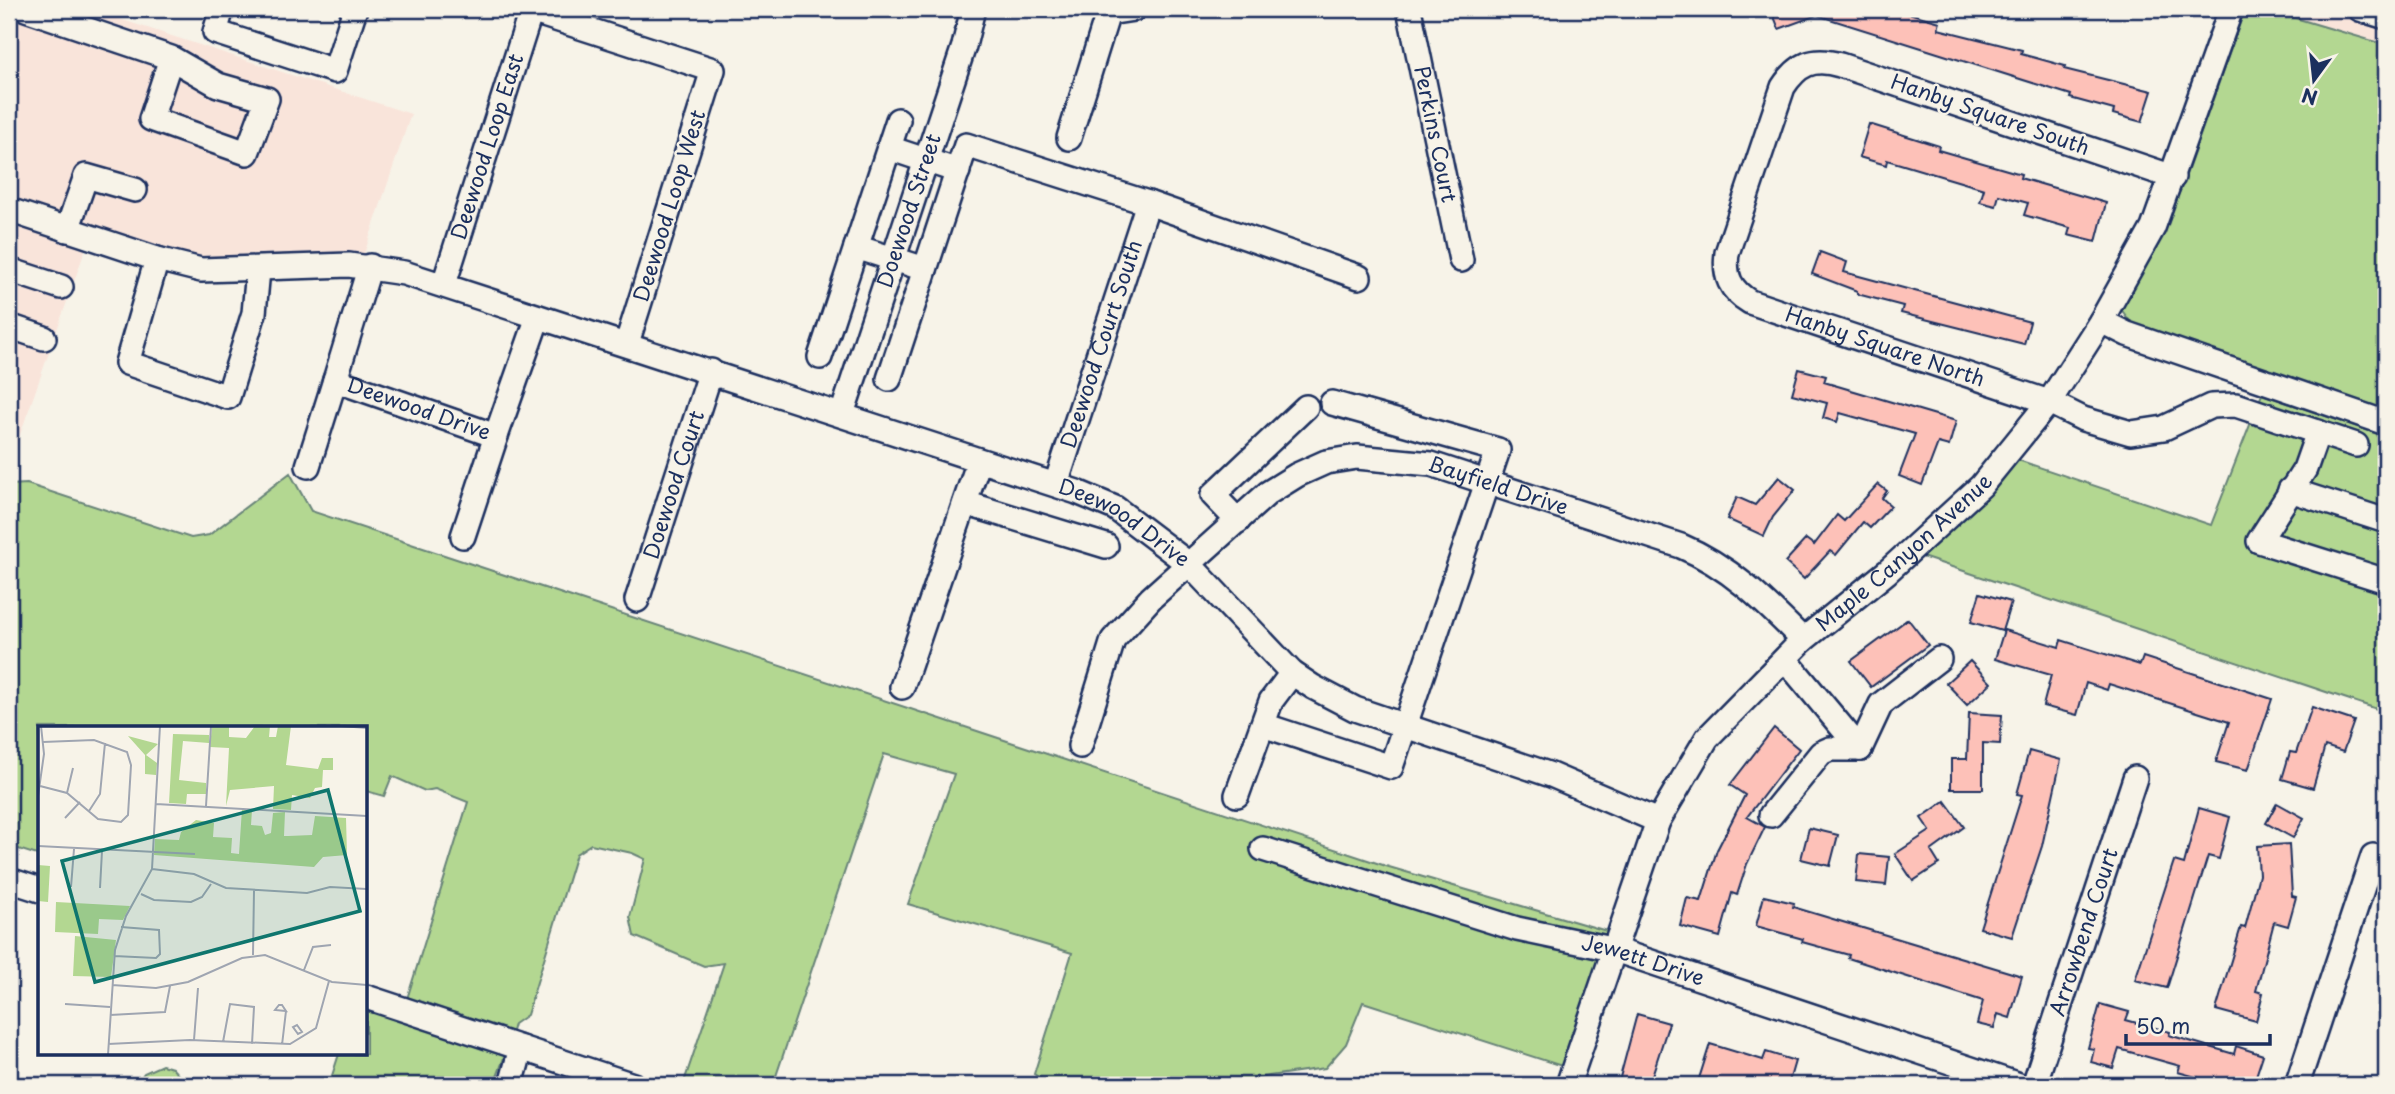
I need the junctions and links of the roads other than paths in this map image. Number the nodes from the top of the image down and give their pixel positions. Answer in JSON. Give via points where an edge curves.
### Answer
{"nodes":[{"id":1,"x":26,"y":9,"type":"edge"},
{"id":2,"x":222,"y":9,"type":"edge"},
{"id":3,"x":355,"y":9,"type":"edge"},
{"id":4,"x":973,"y":9,"type":"edge"},
{"id":5,"x":1134,"y":9,"type":"edge"},
{"id":6,"x":1409,"y":9,"type":"edge"},
{"id":7,"x":2231,"y":9,"type":"edge"},
{"id":8,"x":2360,"y":9,"type":"edge"},
{"id":9,"x":531,"y":11,"type":"joint"},
{"id":10,"x":2386,"y":18,"type":"edge"},
{"id":11,"x":171,"y":58,"type":"junction"},
{"id":12,"x":898,"y":120,"type":"dead end"},
{"id":13,"x":1069,"y":138,"type":"dead end"},
{"id":14,"x":889,"y":148,"type":"junction"},
{"id":15,"x":926,"y":160,"type":"junction"},
{"id":16,"x":958,"y":171,"type":"junction"},
{"id":17,"x":2173,"y":177,"type":"junction"},
{"id":18,"x":135,"y":190,"type":"dead end"},
{"id":19,"x":1148,"y":203,"type":"junction"},
{"id":20,"x":9,"y":211,"type":"edge"},
{"id":21,"x":68,"y":230,"type":"junction"},
{"id":22,"x":856,"y":247,"type":"junction"},
{"id":23,"x":157,"y":259,"type":"junction"},
{"id":24,"x":893,"y":259,"type":"junction"},
{"id":25,"x":1461,"y":260,"type":"dead end"},
{"id":26,"x":370,"y":266,"type":"junction"},
{"id":27,"x":9,"y":270,"type":"edge"},
{"id":28,"x":258,"y":270,"type":"junction"},
{"id":29,"x":925,"y":270,"type":"junction"},
{"id":30,"x":1359,"y":277,"type":"dead end"},
{"id":31,"x":1728,"y":280,"type":"joint"},
{"id":32,"x":444,"y":284,"type":"junction"},
{"id":33,"x":61,"y":287,"type":"dead end"},
{"id":34,"x":538,"y":317,"type":"junction"},
{"id":35,"x":2101,"y":321,"type":"junction"},
{"id":36,"x":9,"y":327,"type":"edge"},
{"id":37,"x":44,"y":338,"type":"dead end"},
{"id":38,"x":627,"y":343,"type":"junction"},
{"id":39,"x":820,"y":357,"type":"dead end"},
{"id":40,"x":711,"y":371,"type":"junction"},
{"id":41,"x":888,"y":379,"type":"dead end"},
{"id":42,"x":335,"y":380,"type":"junction"},
{"id":43,"x":1332,"y":402,"type":"dead end"},
{"id":44,"x":2049,"y":402,"type":"junction"},
{"id":45,"x":1306,"y":407,"type":"dead end"},
{"id":46,"x":842,"y":414,"type":"junction"},
{"id":47,"x":2386,"y":423,"type":"edge"},
{"id":48,"x":2318,"y":432,"type":"junction"},
{"id":49,"x":496,"y":436,"type":"junction"},
{"id":50,"x":2356,"y":445,"type":"dead end"},
{"id":51,"x":979,"y":461,"type":"junction"},
{"id":52,"x":308,"y":466,"type":"dead end"},
{"id":53,"x":1487,"y":482,"type":"junction"},
{"id":54,"x":1056,"y":484,"type":"junction"},
{"id":55,"x":2290,"y":490,"type":"junction"},
{"id":56,"x":965,"y":503,"type":"junction"},
{"id":57,"x":1238,"y":521,"type":"junction"},
{"id":58,"x":2386,"y":521,"type":"edge"},
{"id":59,"x":463,"y":536,"type":"dead end"},
{"id":60,"x":1106,"y":546,"type":"dead end"},
{"id":61,"x":1190,"y":565,"type":"junction"},
{"id":62,"x":2386,"y":581,"type":"edge"},
{"id":63,"x":637,"y":600,"type":"dead end"},
{"id":64,"x":1802,"y":640,"type":"junction"},
{"id":65,"x":1785,"y":659,"type":"junction"},
{"id":66,"x":1939,"y":659,"type":"dead end"},
{"id":67,"x":1292,"y":673,"type":"junction"},
{"id":68,"x":902,"y":687,"type":"dead end"},
{"id":69,"x":1262,"y":724,"type":"junction"},
{"id":70,"x":1404,"y":727,"type":"junction"},
{"id":71,"x":1080,"y":746,"type":"dead end"},
{"id":72,"x":1860,"y":749,"type":"junction"},
{"id":73,"x":2135,"y":778,"type":"dead end"},
{"id":74,"x":1237,"y":794,"type":"dead end"},
{"id":75,"x":1771,"y":815,"type":"dead end"},
{"id":76,"x":1658,"y":821,"type":"junction"},
{"id":77,"x":1263,"y":849,"type":"dead end"},
{"id":78,"x":2374,"y":856,"type":"dead end"},
{"id":79,"x":9,"y":880,"type":"edge"},
{"id":80,"x":38,"y":889,"type":"edge"},
{"id":81,"x":1612,"y":949,"type":"junction"},
{"id":82,"x":368,"y":998,"type":"edge"},
{"id":83,"x":520,"y":1048,"type":"junction"},
{"id":84,"x":511,"y":1085,"type":"edge"},
{"id":85,"x":634,"y":1085,"type":"edge"},
{"id":86,"x":1568,"y":1085,"type":"edge"},
{"id":87,"x":2019,"y":1085,"type":"edge"},
{"id":88,"x":2034,"y":1085,"type":"edge"},
{"id":89,"x":2297,"y":1085,"type":"edge"}],
"edges":[{"from":1,"to":11,"type":"street"},
{"from":2,"to":3,"type":"street","via":[[215,32],[335,71]]},
{"from":4,"to":15,"type":"street","name":"Doewood Street"},
{"from":5,"to":13,"type":"street","via":[[1108,13]]},
{"from":6,"to":25,"type":"street","name":"Perkins Court"},
{"from":7,"to":17,"type":"street","name":"Maple Canyon Avenue"},
{"from":8,"to":10,"type":"street"},
{"from":9,"to":32,"type":"street","name":"Deewood Loop East"},
{"from":9,"to":38,"type":"street","name":"Deewood Loop West","via":[[713,70]]},
{"from":11,"to":11,"type":"street","via":[[218,85],[267,99],[247,153],[151,118]]},
{"from":12,"to":14,"type":"street"},
{"from":14,"to":15,"type":"street"},
{"from":14,"to":22,"type":"street"},
{"from":15,"to":16,"type":"street"},
{"from":15,"to":24,"type":"street","name":"Doewood Street"},
{"from":16,"to":19,"type":"street","via":[[966,145]]},
{"from":16,"to":29,"type":"street"},
{"from":17,"to":31,"type":"street","name":"Hanby Square South","via":[[1840,65],[1823,60],[1805,63],[1783,87],[1727,253]]},
{"from":17,"to":35,"type":"street","name":"Maple Canyon Avenue","via":[[2153,228]]},
{"from":18,"to":21,"type":"street","via":[[86,176]]},
{"from":19,"to":30,"type":"street"},
{"from":19,"to":54,"type":"street","name":"Deewood Court South"},
{"from":20,"to":21,"type":"street","name":"Deewood Drive"},
{"from":21,"to":23,"type":"street","name":"Deewood Drive"},
{"from":22,"to":24,"type":"street"},
{"from":22,"to":39,"type":"street"},
{"from":23,"to":28,"type":"street","name":"Deewood Drive","via":[[201,270]]},
{"from":23,"to":28,"type":"street","via":[[127,363],[228,397],[254,313]]},
{"from":24,"to":29,"type":"street"},
{"from":24,"to":46,"type":"street","name":"Doewood Street"},
{"from":26,"to":28,"type":"street","name":"Deewood Drive"},
{"from":26,"to":32,"type":"street","name":"Deewood Drive"},
{"from":26,"to":42,"type":"street","name":"Deewood Drive"},
{"from":27,"to":33,"type":"street"},
{"from":29,"to":41,"type":"street"},
{"from":31,"to":44,"type":"street","name":"Hanby Square North","via":[[1737,294],[1750,302]]},
{"from":32,"to":34,"type":"street","name":"Deewood Drive"},
{"from":34,"to":38,"type":"street","name":"Deewood Drive"},
{"from":34,"to":49,"type":"street","name":"Deewood Drive"},
{"from":35,"to":44,"type":"street","name":"Maple Canyon Avenue"},
{"from":35,"to":47,"type":"street"},
{"from":36,"to":37,"type":"street"},
{"from":38,"to":40,"type":"street","name":"Deewood Drive"},
{"from":40,"to":46,"type":"street","name":"Deewood Drive"},
{"from":40,"to":63,"type":"street","name":"Doewood Court"},
{"from":42,"to":49,"type":"street","name":"Deewood Drive"},
{"from":42,"to":52,"type":"street"},
{"from":43,"to":53,"type":"street","via":[[1498,450]]},
{"from":44,"to":48,"type":"street","name":"Hanby Square North","via":[[2083,419],[2131,433],[2164,429],[2211,406],[2236,405]]},
{"from":44,"to":64,"type":"street","name":"Maple Canyon Avenue","via":[[1981,486],[1887,572]]},
{"from":45,"to":57,"type":"street","via":[[1213,495]]},
{"from":46,"to":51,"type":"street","name":"Deewood Drive"},
{"from":48,"to":50,"type":"street","name":"Hanby Square North"},
{"from":48,"to":55,"type":"street","via":[[2305,469]]},
{"from":49,"to":59,"type":"street"},
{"from":51,"to":54,"type":"street","name":"Deewood Drive"},
{"from":51,"to":56,"type":"street"},
{"from":53,"to":57,"type":"street","name":"Bayfield Drive","via":[[1431,464],[1357,457],[1326,462],[1297,475],[1268,493]]},
{"from":53,"to":64,"type":"street","name":"Bayfield Drive","via":[[1711,559],[1760,596]]},
{"from":53,"to":70,"type":"street"},
{"from":54,"to":61,"type":"street","name":"Deewood Drive","via":[[1115,508]]},
{"from":55,"to":58,"type":"street"},
{"from":55,"to":62,"type":"street","via":[[2259,541]]},
{"from":56,"to":60,"type":"street"},
{"from":56,"to":68,"type":"street"},
{"from":57,"to":61,"type":"street","name":"Bayfield Drive"},
{"from":61,"to":67,"type":"street","name":"Deewood Drive"},
{"from":61,"to":71,"type":"street","name":"Bayfield Drive","via":[[1151,598],[1113,640]]},
{"from":64,"to":65,"type":"street","name":"Maple Canyon Avenue"},
{"from":65,"to":72,"type":"street"},
{"from":65,"to":76,"type":"street","name":"Maple Canyon Avenue","via":[[1707,738]]},
{"from":66,"to":72,"type":"street","via":[[1881,704]]},
{"from":67,"to":69,"type":"street","via":[[1271,701]]},
{"from":67,"to":70,"type":"street","name":"Deewood Drive","via":[[1354,709]]},
{"from":69,"to":70,"type":"street","via":[[1391,767]]},
{"from":69,"to":74,"type":"street"},
{"from":70,"to":76,"type":"street","name":"Deewood Drive","via":[[1551,775]]},
{"from":72,"to":75,"type":"street","via":[[1821,753]]},
{"from":73,"to":88,"type":"street","name":"Arrowbend Court"},
{"from":76,"to":81,"type":"street","name":"Maple Canyon Avenue"},
{"from":77,"to":81,"type":"street","name":"Jewett Drive","via":[[1517,929]]},
{"from":78,"to":89,"type":"street"},
{"from":79,"to":80,"type":"street"},
{"from":81,"to":86,"type":"street","name":"Maple Canyon Avenue"},
{"from":81,"to":87,"type":"street","name":"Jewett Drive"},
{"from":82,"to":83,"type":"street"},
{"from":83,"to":84,"type":"street"},
{"from":83,"to":85,"type":"street"}]}
